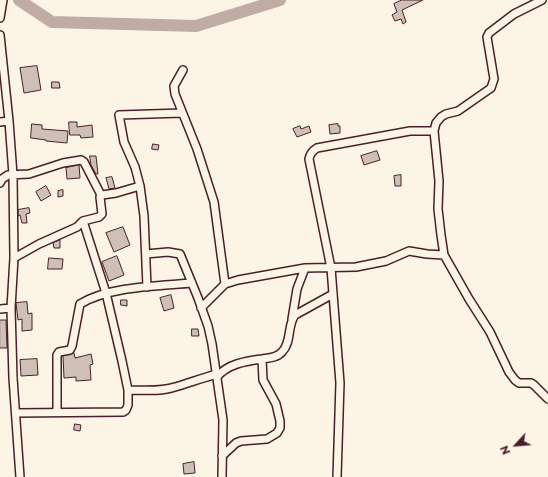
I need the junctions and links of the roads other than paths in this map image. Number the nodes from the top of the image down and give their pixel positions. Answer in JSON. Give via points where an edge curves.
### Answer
{"nodes":[{"id":1,"x":3,"y":0,"type":"edge"},
{"id":2,"x":542,"y":0,"type":"edge"},
{"id":3,"x":0,"y":18,"type":"edge"},
{"id":4,"x":0,"y":35,"type":"edge"},
{"id":5,"x":183,"y":70,"type":"dead end"},
{"id":6,"x":182,"y":113,"type":"junction"},
{"id":7,"x":9,"y":121,"type":"junction"},
{"id":8,"x":0,"y":122,"type":"edge"},
{"id":9,"x":434,"y":131,"type":"junction"},
{"id":10,"x":13,"y":174,"type":"junction"},
{"id":11,"x":0,"y":183,"type":"edge"},
{"id":12,"x":140,"y":186,"type":"junction"},
{"id":13,"x":101,"y":195,"type":"junction"},
{"id":14,"x":83,"y":221,"type":"junction"},
{"id":15,"x":146,"y":254,"type":"junction"},
{"id":16,"x":444,"y":255,"type":"junction"},
{"id":17,"x":14,"y":258,"type":"junction"},
{"id":18,"x":305,"y":268,"type":"junction"},
{"id":19,"x":331,"y":268,"type":"junction"},
{"id":20,"x":192,"y":283,"type":"junction"},
{"id":21,"x":225,"y":284,"type":"junction"},
{"id":22,"x":147,"y":287,"type":"junction"},
{"id":23,"x":106,"y":293,"type":"junction"},
{"id":24,"x":333,"y":294,"type":"junction"},
{"id":25,"x":0,"y":308,"type":"edge"},
{"id":26,"x":11,"y":308,"type":"junction"},
{"id":27,"x":201,"y":308,"type":"junction"},
{"id":28,"x":292,"y":319,"type":"junction"},
{"id":29,"x":262,"y":359,"type":"junction"},
{"id":30,"x":217,"y":376,"type":"junction"},
{"id":31,"x":128,"y":390,"type":"junction"},
{"id":32,"x":548,"y":399,"type":"edge"},
{"id":33,"x":57,"y":412,"type":"junction"},
{"id":34,"x":16,"y":413,"type":"junction"},
{"id":35,"x":222,"y":456,"type":"junction"},
{"id":36,"x":20,"y":477,"type":"edge"},
{"id":37,"x":222,"y":477,"type":"edge"},
{"id":38,"x":337,"y":477,"type":"edge"}],
"edges":[{"from":1,"to":3,"type":"street"},
{"from":2,"to":9,"type":"street","via":[[514,14],[489,33],[487,37],[494,79],[491,88],[458,111],[441,117]]},
{"from":4,"to":7,"type":"street"},
{"from":5,"to":6,"type":"street","via":[[174,86]]},
{"from":6,"to":12,"type":"street","via":[[119,115],[124,142]]},
{"from":6,"to":21,"type":"street","via":[[214,202]]},
{"from":7,"to":8,"type":"street"},
{"from":7,"to":10,"type":"street"},
{"from":9,"to":16,"type":"street"},
{"from":9,"to":19,"type":"street","via":[[402,133],[312,151],[309,159]]},
{"from":10,"to":11,"type":"street","via":[[5,177]]},
{"from":10,"to":13,"type":"street","via":[[29,174],[82,160]]},
{"from":10,"to":17,"type":"street"},
{"from":12,"to":13,"type":"street"},
{"from":12,"to":15,"type":"street"},
{"from":13,"to":14,"type":"street","via":[[101,216]]},
{"from":14,"to":17,"type":"street","via":[[77,227]]},
{"from":14,"to":23,"type":"street"},
{"from":15,"to":20,"type":"street","via":[[180,254]]},
{"from":15,"to":22,"type":"street"},
{"from":16,"to":19,"type":"street","via":[[409,251],[386,261],[356,267]]},
{"from":16,"to":32,"type":"street","via":[[490,332],[508,372],[519,383],[534,385]]},
{"from":17,"to":26,"type":"street"},
{"from":18,"to":19,"type":"street"},
{"from":18,"to":21,"type":"street"},
{"from":18,"to":28,"type":"street","via":[[297,289]]},
{"from":19,"to":24,"type":"street"},
{"from":20,"to":22,"type":"street"},
{"from":20,"to":27,"type":"street"},
{"from":21,"to":27,"type":"street"},
{"from":22,"to":23,"type":"street"},
{"from":23,"to":31,"type":"street"},
{"from":23,"to":33,"type":"street","via":[[79,305],[72,346],[70,350],[59,352],[57,355]]},
{"from":24,"to":28,"type":"street","via":[[299,312]]},
{"from":24,"to":38,"type":"street","via":[[340,383]]},
{"from":25,"to":26,"type":"street"},
{"from":26,"to":34,"type":"street"},
{"from":27,"to":30,"type":"street","via":[[210,333]]},
{"from":28,"to":29,"type":"street","via":[[288,341],[282,352],[272,358]]},
{"from":29,"to":30,"type":"street","via":[[231,366]]},
{"from":29,"to":35,"type":"street","via":[[263,380],[276,404],[280,428],[267,439],[236,443]]},
{"from":30,"to":31,"type":"street","via":[[161,390]]},
{"from":30,"to":35,"type":"street","via":[[222,420]]},
{"from":31,"to":33,"type":"street","via":[[128,405],[123,412]]},
{"from":33,"to":34,"type":"street"},
{"from":34,"to":36,"type":"street"},
{"from":35,"to":37,"type":"street"}]}
